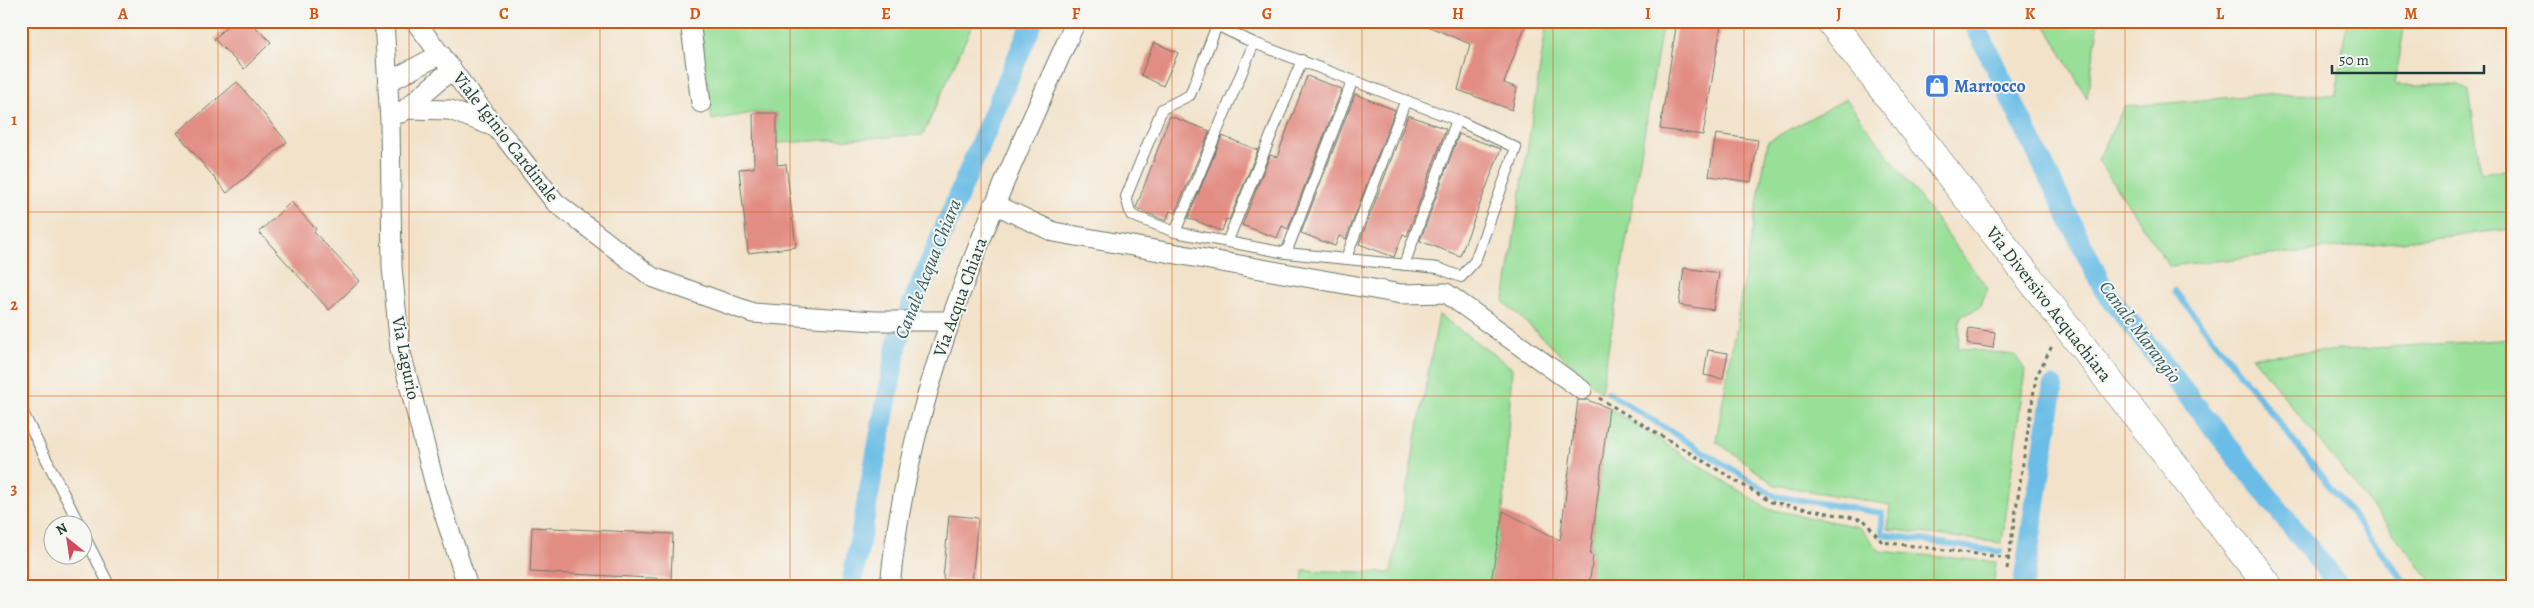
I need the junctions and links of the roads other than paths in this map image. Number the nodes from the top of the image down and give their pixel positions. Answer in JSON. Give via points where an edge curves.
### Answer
{"nodes":[{"id":1,"x":384,"y":21,"type":"edge"},
{"id":2,"x":415,"y":21,"type":"edge"},
{"id":3,"x":690,"y":21,"type":"edge"},
{"id":4,"x":1076,"y":21,"type":"edge"},
{"id":5,"x":1830,"y":21,"type":"edge"},
{"id":6,"x":1213,"y":23,"type":"edge"},
{"id":7,"x":1254,"y":43,"type":"junction"},
{"id":8,"x":1302,"y":60,"type":"junction"},
{"id":9,"x":447,"y":61,"type":"junction"},
{"id":10,"x":388,"y":82,"type":"junction"},
{"id":11,"x":1352,"y":82,"type":"junction"},
{"id":12,"x":1405,"y":102,"type":"junction"},
{"id":13,"x":701,"y":103,"type":"dead end"},
{"id":14,"x":405,"y":109,"type":"junction"},
{"id":15,"x":1457,"y":120,"type":"junction"},
{"id":16,"x":390,"y":122,"type":"junction"},
{"id":17,"x":495,"y":127,"type":"junction"},
{"id":18,"x":994,"y":204,"type":"junction"},
{"id":19,"x":1175,"y":232,"type":"junction"},
{"id":20,"x":1228,"y":240,"type":"junction"},
{"id":21,"x":1286,"y":253,"type":"junction"},
{"id":22,"x":1346,"y":258,"type":"junction"},
{"id":23,"x":1404,"y":265,"type":"junction"},
{"id":24,"x":949,"y":321,"type":"junction"},
{"id":25,"x":1582,"y":390,"type":"road end"},
{"id":26,"x":21,"y":409,"type":"edge"},
{"id":27,"x":75,"y":516,"type":"edge"},
{"id":28,"x":92,"y":551,"type":"edge"},
{"id":29,"x":110,"y":587,"type":"edge"},
{"id":30,"x":468,"y":587,"type":"edge"},
{"id":31,"x":890,"y":587,"type":"edge"},
{"id":32,"x":2269,"y":587,"type":"edge"}],
"edges":[{"from":1,"to":10,"type":"street","name":"Via Lagurio"},
{"from":2,"to":9,"type":"street","name":"Viale Iginio Cardinale"},
{"from":3,"to":13,"type":"street"},
{"from":4,"to":18,"type":"street","name":"Via Acqua Chiara"},
{"from":5,"to":32,"type":"main road","name":"Via Diversivo Acquachiara"},
{"from":6,"to":7,"type":"lane"},
{"from":6,"to":19,"type":"lane","via":[[1190,95],[1162,109],[1126,197],[1131,215]]},
{"from":7,"to":8,"type":"lane"},
{"from":7,"to":19,"type":"lane"},
{"from":8,"to":11,"type":"lane"},
{"from":8,"to":20,"type":"lane"},
{"from":9,"to":10,"type":"street"},
{"from":9,"to":14,"type":"street"},
{"from":9,"to":17,"type":"street","name":"Viale Iginio Cardinale"},
{"from":10,"to":16,"type":"street","name":"Via Lagurio"},
{"from":11,"to":12,"type":"lane"},
{"from":11,"to":21,"type":"lane"},
{"from":12,"to":15,"type":"lane"},
{"from":12,"to":22,"type":"lane"},
{"from":14,"to":16,"type":"street"},
{"from":14,"to":17,"type":"street","via":[[450,110]]},
{"from":15,"to":23,"type":"lane"},
{"from":15,"to":23,"type":"lane","via":[[1516,148],[1479,252],[1461,277],[1438,268]]},
{"from":16,"to":30,"type":"street","name":"Via Lagurio","via":[[392,267],[400,349],[436,489]]},
{"from":17,"to":24,"type":"street","name":"Viale Iginio Cardinale","via":[[555,202],[652,277],[753,313],[875,321]]},
{"from":18,"to":24,"type":"street","name":"Via Acqua Chiara"},
{"from":18,"to":25,"type":"street","via":[[1054,232],[1401,294],[1446,293]]},
{"from":19,"to":20,"type":"lane"},
{"from":20,"to":21,"type":"lane"},
{"from":21,"to":22,"type":"lane"},
{"from":22,"to":23,"type":"lane"},
{"from":24,"to":31,"type":"street","name":"Via Acqua Chiara","via":[[924,404],[895,536]]},
{"from":26,"to":27,"type":"lane"},
{"from":28,"to":29,"type":"lane"}]}
